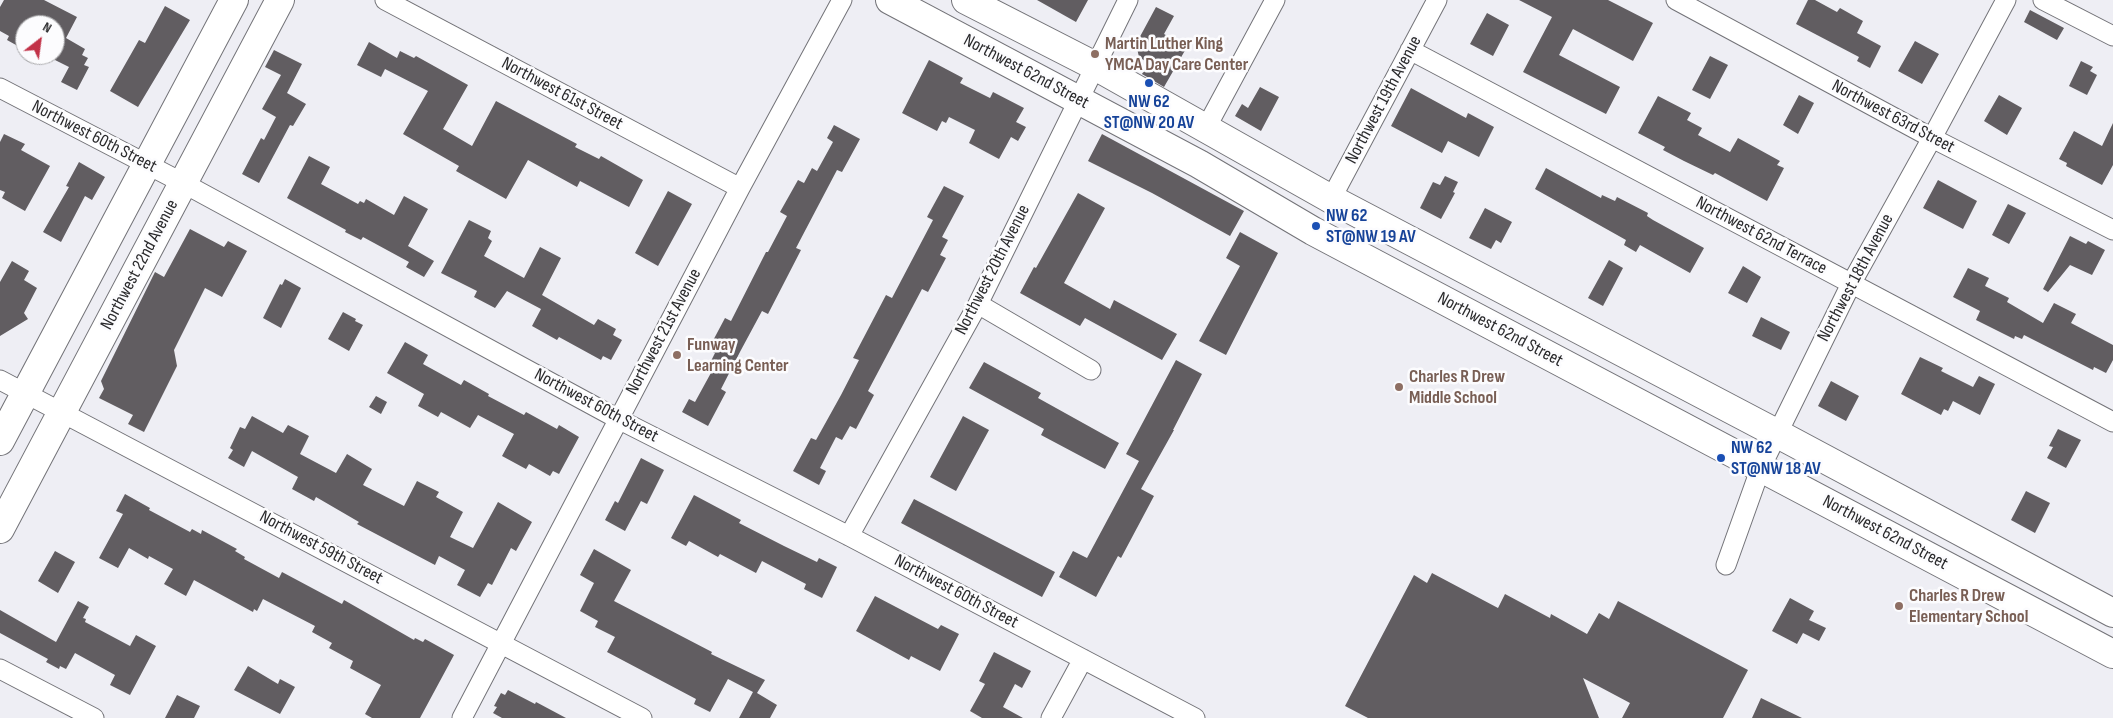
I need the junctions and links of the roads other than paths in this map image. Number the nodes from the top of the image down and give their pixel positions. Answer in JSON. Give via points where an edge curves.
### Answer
{"nodes":[{"id":1,"x":234,"y":0,"type":"edge"},
{"id":2,"x":280,"y":0,"type":"edge"},
{"id":3,"x":385,"y":0,"type":"edge"},
{"id":4,"x":842,"y":0,"type":"edge"},
{"id":5,"x":890,"y":0,"type":"edge"},
{"id":6,"x":966,"y":0,"type":"edge"},
{"id":7,"x":1128,"y":0,"type":"edge"},
{"id":8,"x":1275,"y":0,"type":"edge"},
{"id":9,"x":1437,"y":0,"type":"edge"},
{"id":10,"x":1676,"y":0,"type":"edge"},
{"id":11,"x":2006,"y":0,"type":"edge"},
{"id":12,"x":2043,"y":0,"type":"edge"},
{"id":13,"x":2113,"y":36,"type":"edge"},
{"id":14,"x":1410,"y":50,"type":"junction"},
{"id":15,"x":1097,"y":67,"type":"junction"},
{"id":16,"x":0,"y":88,"type":"edge"},
{"id":17,"x":1079,"y":100,"type":"junction"},
{"id":18,"x":1206,"y":128,"type":"junction"},
{"id":19,"x":1932,"y":138,"type":"junction"},
{"id":20,"x":148,"y":165,"type":"junction"},
{"id":21,"x":183,"y":183,"type":"junction"},
{"id":22,"x":740,"y":188,"type":"junction"},
{"id":23,"x":1331,"y":199,"type":"junction"},
{"id":24,"x":2113,"y":230,"type":"edge"},
{"id":25,"x":1851,"y":284,"type":"junction"},
{"id":26,"x":978,"y":304,"type":"junction"},
{"id":27,"x":1091,"y":370,"type":"dead end"},
{"id":28,"x":0,"y":380,"type":"edge"},
{"id":29,"x":26,"y":393,"type":"junction"},
{"id":30,"x":63,"y":411,"type":"junction"},
{"id":31,"x":618,"y":419,"type":"junction"},
{"id":32,"x":2113,"y":422,"type":"edge"},
{"id":33,"x":1778,"y":434,"type":"junction"},
{"id":34,"x":0,"y":441,"type":"edge"},
{"id":35,"x":1761,"y":467,"type":"junction"},
{"id":36,"x":0,"y":529,"type":"edge"},
{"id":37,"x":849,"y":536,"type":"junction"},
{"id":38,"x":1726,"y":565,"type":"dead end"},
{"id":39,"x":2113,"y":613,"type":"edge"},
{"id":40,"x":501,"y":643,"type":"junction"},
{"id":41,"x":2113,"y":654,"type":"edge"},
{"id":42,"x":1083,"y":659,"type":"junction"},
{"id":43,"x":0,"y":669,"type":"edge"},
{"id":44,"x":94,"y":718,"type":"edge"},
{"id":45,"x":462,"y":718,"type":"edge"},
{"id":46,"x":642,"y":718,"type":"edge"},
{"id":47,"x":1051,"y":718,"type":"edge"},
{"id":48,"x":1195,"y":718,"type":"edge"}],
"edges":[{"from":1,"to":20,"type":"main road"},
{"from":2,"to":21,"type":"main road","name":"Northwest 22nd Avenue"},
{"from":3,"to":22,"type":"street","name":"Northwest 61st Street"},
{"from":4,"to":22,"type":"street","name":"Northwest 21st Avenue"},
{"from":5,"to":17,"type":"main road","name":"Northwest 62nd Street"},
{"from":6,"to":15,"type":"main road","name":"Northwest 62nd Street"},
{"from":7,"to":15,"type":"street","name":"Northwest 20th Avenue"},
{"from":8,"to":18,"type":"street"},
{"from":9,"to":14,"type":"street","name":"Northwest 19th Avenue"},
{"from":10,"to":19,"type":"street","name":"Northwest 63rd Street"},
{"from":11,"to":19,"type":"street","name":"Northwest 18th Avenue"},
{"from":12,"to":13,"type":"street"},
{"from":14,"to":23,"type":"street","name":"Northwest 19th Avenue"},
{"from":14,"to":25,"type":"street","name":"Northwest 62nd Terrace"},
{"from":15,"to":17,"type":"street","name":"Northwest 20th Avenue"},
{"from":15,"to":18,"type":"main road","name":"Northwest 62nd Street"},
{"from":16,"to":20,"type":"street","name":"Northwest 60th Street"},
{"from":17,"to":26,"type":"street","name":"Northwest 20th Avenue"},
{"from":17,"to":35,"type":"main road","name":"Northwest 62nd Street","via":[[1199,164],[1313,231]]},
{"from":18,"to":23,"type":"main road","name":"Northwest 62nd Street"},
{"from":19,"to":24,"type":"street","name":"Northwest 63rd Street"},
{"from":19,"to":25,"type":"street","name":"Northwest 18th Avenue"},
{"from":20,"to":21,"type":"street","name":"Northwest 60th Street"},
{"from":20,"to":29,"type":"main road"},
{"from":21,"to":30,"type":"main road","name":"Northwest 22nd Avenue"},
{"from":21,"to":31,"type":"street","name":"Northwest 60th Street"},
{"from":22,"to":31,"type":"street","name":"Northwest 21st Avenue"},
{"from":23,"to":33,"type":"main road","name":"Northwest 62nd Street"},
{"from":25,"to":32,"type":"street","name":"Northwest 62nd Terrace"},
{"from":25,"to":33,"type":"street","name":"Northwest 18th Avenue"},
{"from":26,"to":27,"type":"street"},
{"from":26,"to":37,"type":"street","name":"Northwest 20th Avenue"},
{"from":28,"to":29,"type":"street","name":"Northwest 59th Street"},
{"from":29,"to":30,"type":"street","name":"Northwest 59th Street"},
{"from":29,"to":34,"type":"main road"},
{"from":30,"to":36,"type":"main road","name":"Northwest 22nd Avenue"},
{"from":30,"to":40,"type":"street","name":"Northwest 59th Street"},
{"from":31,"to":37,"type":"street","name":"Northwest 60th Street"},
{"from":31,"to":40,"type":"street","name":"Northwest 21st Avenue"},
{"from":33,"to":35,"type":"street","name":"Northwest 18th Avenue"},
{"from":33,"to":39,"type":"main road","name":"Northwest 62nd Street"},
{"from":35,"to":38,"type":"street","name":"Northwest 18th Avenue"},
{"from":35,"to":41,"type":"main road","name":"Northwest 62nd Street"},
{"from":37,"to":42,"type":"street","name":"Northwest 60th Street"},
{"from":40,"to":45,"type":"street","name":"Northwest 21st Avenue"},
{"from":40,"to":46,"type":"street","name":"Northwest 59th Street"},
{"from":42,"to":47,"type":"street"},
{"from":42,"to":48,"type":"street","name":"Northwest 60th Street"},
{"from":43,"to":44,"type":"street"}]}
